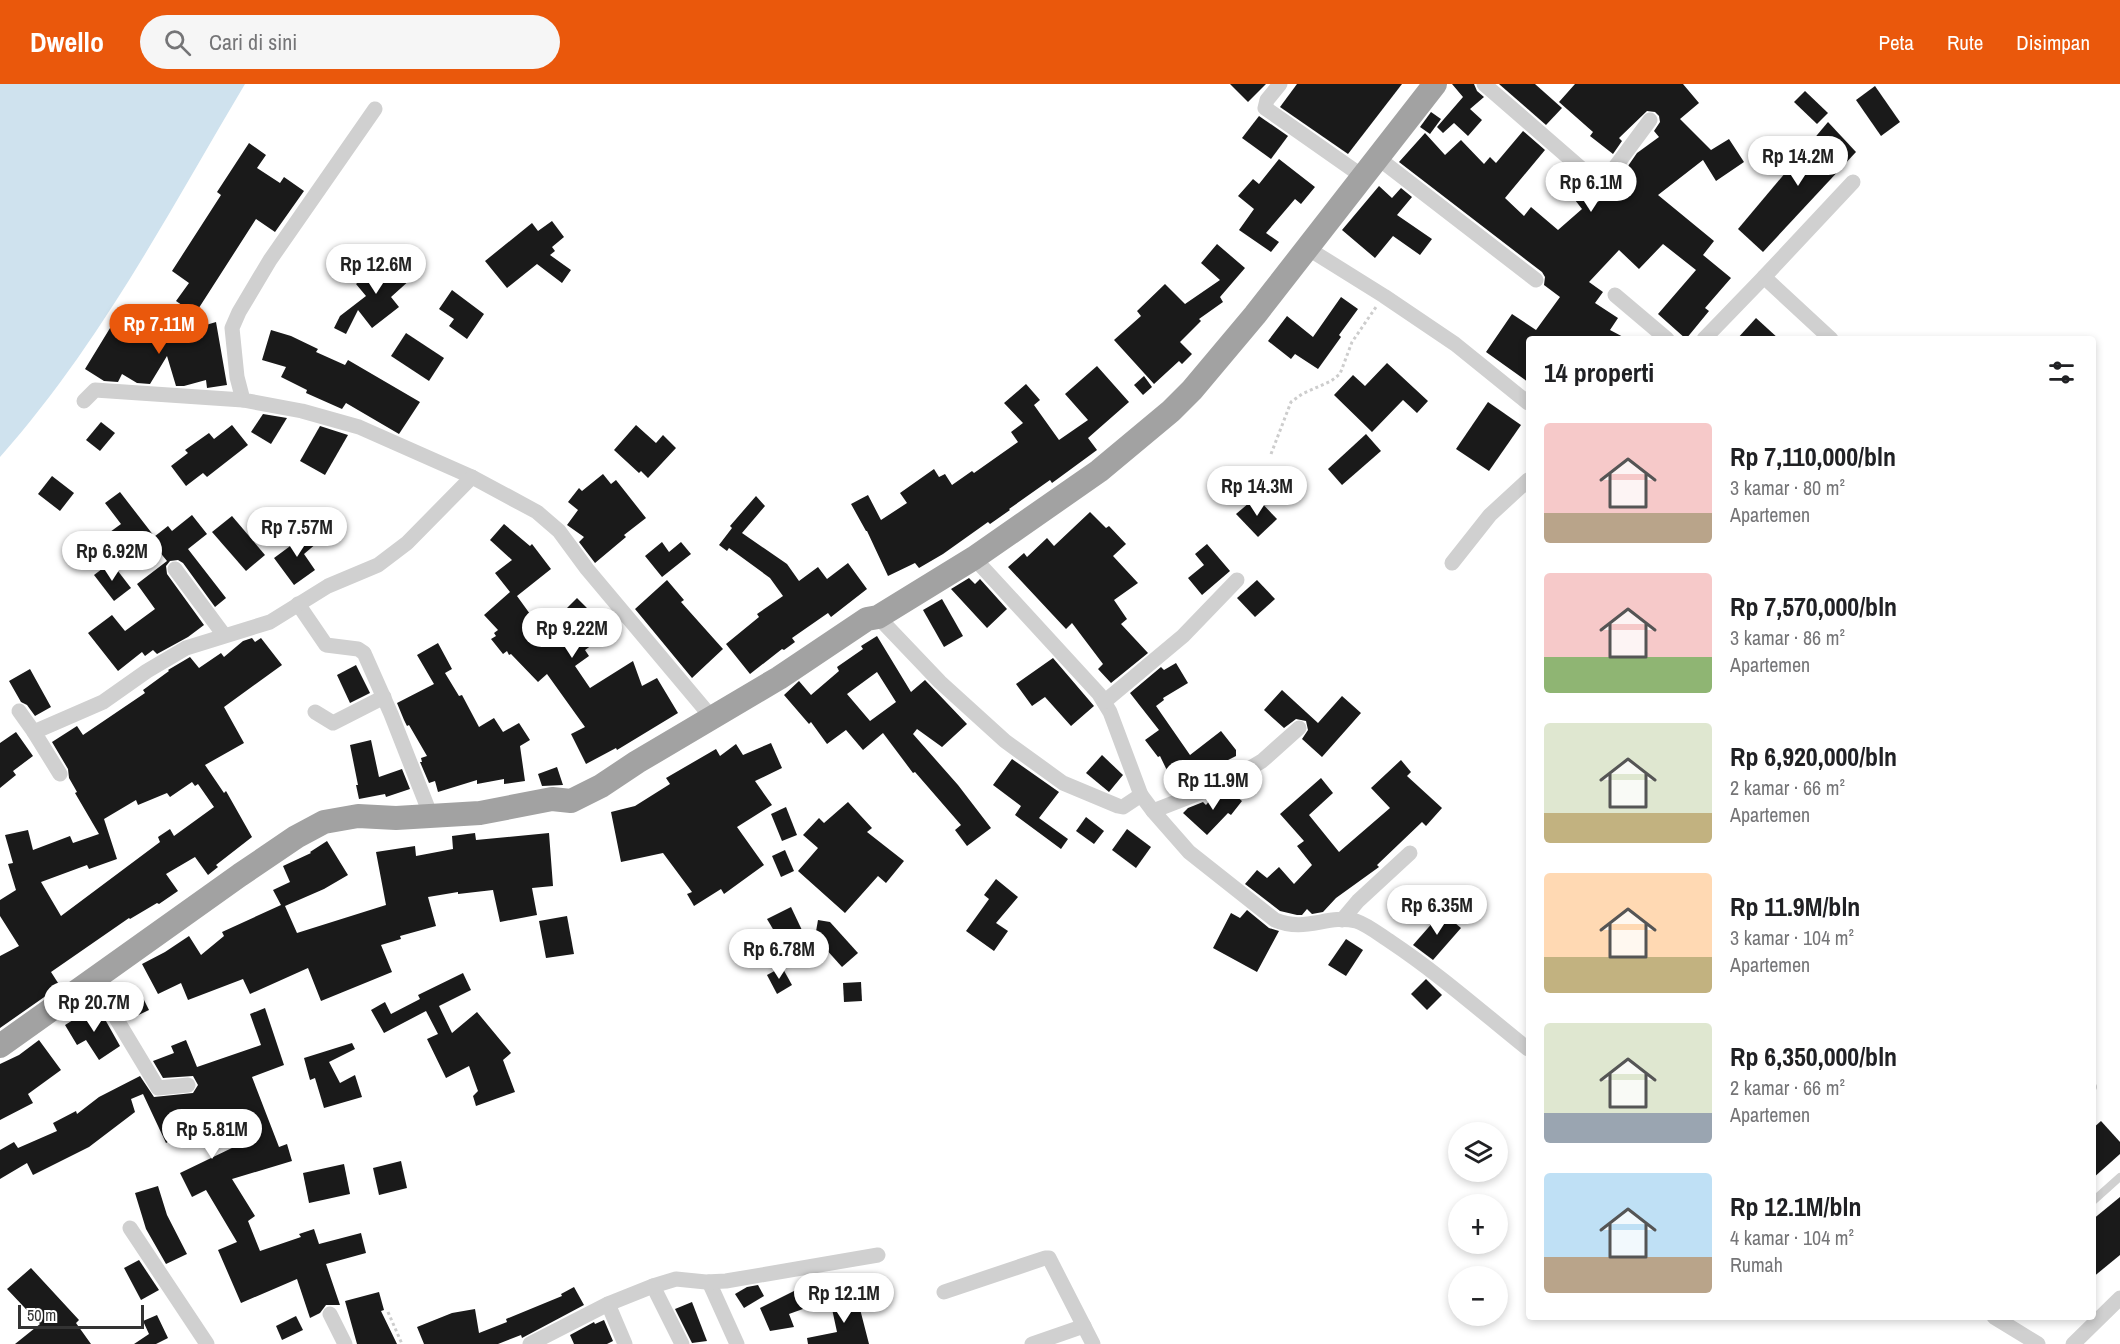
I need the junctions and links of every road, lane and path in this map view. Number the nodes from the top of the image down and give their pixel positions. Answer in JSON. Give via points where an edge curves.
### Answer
{"nodes":[{"id":1,"x":1280,"y":84,"type":"edge"},
{"id":2,"x":1435,"y":84,"type":"edge"},
{"id":3,"x":1484,"y":84,"type":"edge"},
{"id":4,"x":375,"y":109,"type":"dead end"},
{"id":5,"x":1650,"y":120,"type":"dead end"},
{"id":6,"x":1378,"y":158,"type":"junction"},
{"id":7,"x":1362,"y":176,"type":"junction"},
{"id":8,"x":1853,"y":182,"type":"dead end"},
{"id":9,"x":1307,"y":248,"type":"junction"},
{"id":10,"x":1764,"y":277,"type":"junction"},
{"id":11,"x":1536,"y":280,"type":"dead end"},
{"id":12,"x":1615,"y":295,"type":"dead end"},
{"id":13,"x":1384,"y":296,"type":"junction"},
{"id":14,"x":1663,"y":336,"type":"edge"},
{"id":15,"x":1707,"y":336,"type":"edge"},
{"id":16,"x":1828,"y":336,"type":"edge"},
{"id":17,"x":243,"y":399,"type":"junction"},
{"id":18,"x":84,"y":401,"type":"dead end"},
{"id":19,"x":1526,"y":401,"type":"edge"},
{"id":20,"x":1271,"y":454,"type":"dead end"},
{"id":21,"x":472,"y":477,"type":"junction"},
{"id":22,"x":1526,"y":482,"type":"edge"},
{"id":23,"x":974,"y":558,"type":"junction"},
{"id":24,"x":1452,"y":563,"type":"dead end"},
{"id":25,"x":175,"y":569,"type":"dead end"},
{"id":26,"x":1237,"y":580,"type":"dead end"},
{"id":27,"x":298,"y":604,"type":"junction"},
{"id":28,"x":878,"y":617,"type":"junction"},
{"id":29,"x":224,"y":635,"type":"junction"},
{"id":30,"x":384,"y":697,"type":"junction"},
{"id":31,"x":1104,"y":702,"type":"junction"},
{"id":32,"x":19,"y":711,"type":"dead end"},
{"id":33,"x":315,"y":712,"type":"dead end"},
{"id":34,"x":713,"y":719,"type":"junction"},
{"id":35,"x":1299,"y":728,"type":"dead end"},
{"id":36,"x":34,"y":732,"type":"junction"},
{"id":37,"x":60,"y":774,"type":"dead end"},
{"id":38,"x":1141,"y":795,"type":"junction"},
{"id":39,"x":1153,"y":812,"type":"junction"},
{"id":40,"x":431,"y":816,"type":"junction"},
{"id":41,"x":1410,"y":854,"type":"dead end"},
{"id":42,"x":1342,"y":920,"type":"junction"},
{"id":43,"x":93,"y":980,"type":"junction"},
{"id":44,"x":0,"y":1046,"type":"edge"},
{"id":45,"x":1526,"y":1047,"type":"edge"},
{"id":46,"x":188,"y":1085,"type":"dead end"},
{"id":47,"x":2120,"y":1177,"type":"edge"},
{"id":48,"x":2096,"y":1198,"type":"edge"},
{"id":49,"x":130,"y":1228,"type":"dead end"},
{"id":50,"x":878,"y":1255,"type":"dead end"},
{"id":51,"x":709,"y":1282,"type":"junction"},
{"id":52,"x":653,"y":1286,"type":"junction"},
{"id":53,"x":944,"y":1292,"type":"dead end"},
{"id":54,"x":2120,"y":1298,"type":"edge"},
{"id":55,"x":608,"y":1304,"type":"junction"},
{"id":56,"x":388,"y":1312,"type":"dead end"},
{"id":57,"x":330,"y":1314,"type":"dead end"},
{"id":58,"x":1999,"y":1320,"type":"edge"},
{"id":59,"x":1084,"y":1326,"type":"junction"},
{"id":60,"x":207,"y":1344,"type":"edge"},
{"id":61,"x":345,"y":1344,"type":"edge"},
{"id":62,"x":402,"y":1344,"type":"edge"},
{"id":63,"x":530,"y":1344,"type":"edge"},
{"id":64,"x":625,"y":1344,"type":"edge"},
{"id":65,"x":682,"y":1344,"type":"edge"},
{"id":66,"x":737,"y":1344,"type":"edge"},
{"id":67,"x":1032,"y":1344,"type":"edge"},
{"id":68,"x":1093,"y":1344,"type":"edge"},
{"id":69,"x":2038,"y":1344,"type":"edge"},
{"id":70,"x":2073,"y":1344,"type":"edge"}],
"edges":[{"from":1,"to":7,"type":"street","via":[[1265,108]]},
{"from":2,"to":6,"type":"highway"},
{"from":3,"to":5,"type":"street","via":[[1599,184]]},
{"from":4,"to":17,"type":"street","via":[[270,260],[239,312],[232,328]]},
{"from":6,"to":7,"type":"highway"},
{"from":6,"to":11,"type":"street"},
{"from":7,"to":9,"type":"highway"},
{"from":8,"to":10,"type":"street"},
{"from":9,"to":13,"type":"street"},
{"from":9,"to":23,"type":"highway","via":[[1212,368],[1171,411],[1099,471]]},
{"from":10,"to":15,"type":"street"},
{"from":10,"to":16,"type":"street"},
{"from":12,"to":14,"type":"street"},
{"from":13,"to":19,"type":"street","via":[[1455,344]]},
{"from":13,"to":20,"type":"path","via":[[1352,342],[1340,374],[1291,402]]},
{"from":17,"to":18,"type":"street","via":[[96,390]]},
{"from":17,"to":21,"type":"street","via":[[359,427]]},
{"from":21,"to":27,"type":"street","via":[[387,560]]},
{"from":21,"to":34,"type":"street","via":[[537,512],[559,531]]},
{"from":22,"to":24,"type":"street","via":[[1490,515]]},
{"from":23,"to":28,"type":"highway"},
{"from":23,"to":31,"type":"street"},
{"from":25,"to":29,"type":"street"},
{"from":26,"to":31,"type":"street","via":[[1183,636]]},
{"from":27,"to":29,"type":"street","via":[[270,622]]},
{"from":27,"to":30,"type":"street","via":[[328,646],[363,652]]},
{"from":28,"to":34,"type":"highway","via":[[867,619]]},
{"from":28,"to":38,"type":"street","via":[[940,682],[1005,741],[1064,783],[1124,807]]},
{"from":29,"to":36,"type":"street","via":[[186,648],[103,702]]},
{"from":30,"to":33,"type":"street","via":[[333,723]]},
{"from":30,"to":40,"type":"street"},
{"from":31,"to":38,"type":"street"},
{"from":32,"to":36,"type":"street"},
{"from":34,"to":40,"type":"highway","via":[[571,801],[552,799],[480,813]]},
{"from":35,"to":39,"type":"street","via":[[1262,761],[1225,783]]},
{"from":36,"to":37,"type":"street"},
{"from":38,"to":39,"type":"street"},
{"from":39,"to":42,"type":"street","via":[[1189,852],[1275,920],[1299,926]]},
{"from":40,"to":43,"type":"highway","via":[[358,816],[324,822],[240,875]]},
{"from":41,"to":42,"type":"street"},
{"from":42,"to":45,"type":"street","via":[[1364,924],[1419,961]]},
{"from":43,"to":44,"type":"highway"},
{"from":43,"to":46,"type":"street","via":[[158,1088]]},
{"from":47,"to":48,"type":"lane"},
{"from":49,"to":60,"type":"street"},
{"from":50,"to":51,"type":"street"},
{"from":51,"to":52,"type":"street","via":[[676,1279]]},
{"from":51,"to":66,"type":"street"},
{"from":52,"to":55,"type":"street"},
{"from":52,"to":65,"type":"street"},
{"from":53,"to":59,"type":"street","via":[[1049,1258]]},
{"from":54,"to":70,"type":"street"},
{"from":55,"to":63,"type":"street"},
{"from":55,"to":64,"type":"street"},
{"from":56,"to":62,"type":"path"},
{"from":57,"to":61,"type":"street"},
{"from":58,"to":69,"type":"street"},
{"from":59,"to":67,"type":"street"},
{"from":59,"to":68,"type":"street"}]}
